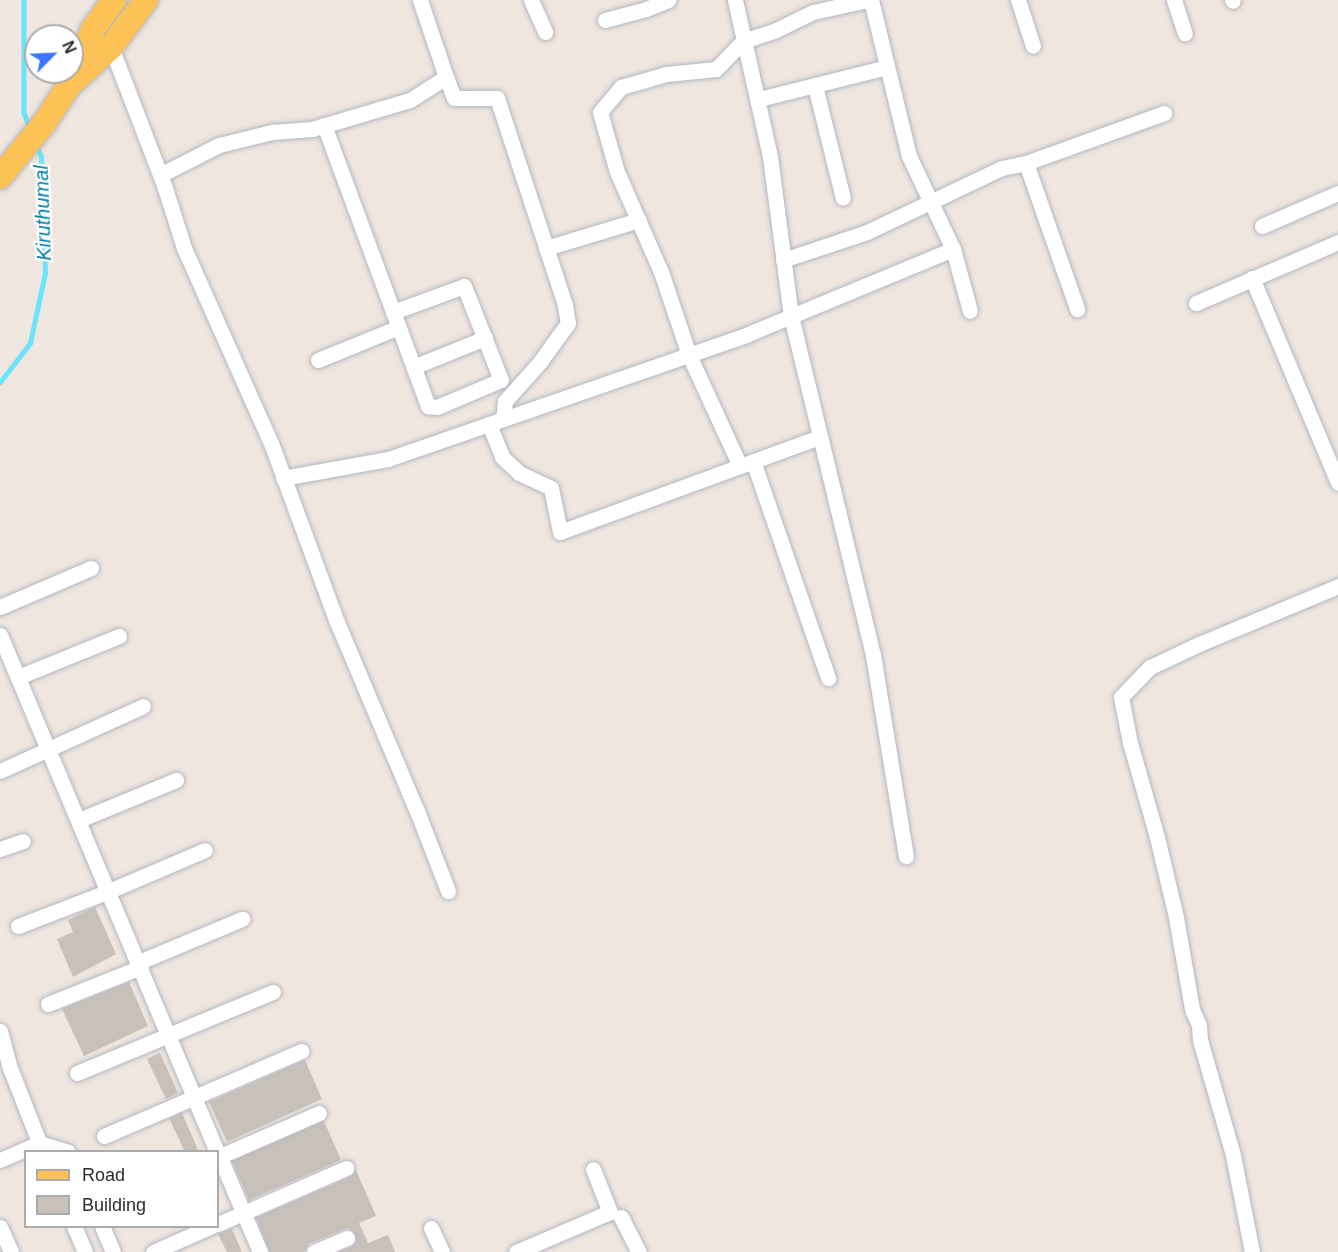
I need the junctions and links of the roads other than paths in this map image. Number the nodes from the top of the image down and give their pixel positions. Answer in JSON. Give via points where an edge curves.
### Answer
{"nodes":[{"id":1,"x":114,"y":0,"type":"edge"},
{"id":2,"x":146,"y":0,"type":"edge"},
{"id":3,"x":420,"y":0,"type":"edge"},
{"id":4,"x":531,"y":0,"type":"edge"},
{"id":5,"x":668,"y":0,"type":"edge"},
{"id":6,"x":735,"y":0,"type":"edge"},
{"id":7,"x":869,"y":0,"type":"edge"},
{"id":8,"x":1018,"y":0,"type":"edge"},
{"id":9,"x":1174,"y":0,"type":"edge"},
{"id":10,"x":605,"y":20,"type":"dead end"},
{"id":11,"x":545,"y":32,"type":"dead end"},
{"id":12,"x":1185,"y":33,"type":"dead end"},
{"id":13,"x":742,"y":40,"type":"junction"},
{"id":14,"x":1032,"y":46,"type":"dead end"},
{"id":15,"x":111,"y":47,"type":"junction"},
{"id":16,"x":887,"y":67,"type":"junction"},
{"id":17,"x":446,"y":77,"type":"junction"},
{"id":18,"x":815,"y":86,"type":"junction"},
{"id":19,"x":68,"y":87,"type":"junction"},
{"id":20,"x":759,"y":99,"type":"junction"},
{"id":21,"x":1164,"y":113,"type":"dead end"},
{"id":22,"x":324,"y":125,"type":"junction"},
{"id":23,"x":1026,"y":163,"type":"junction"},
{"id":24,"x":5,"y":166,"type":"edge"},
{"id":25,"x":160,"y":175,"type":"junction"},
{"id":26,"x":1338,"y":193,"type":"edge"},
{"id":27,"x":843,"y":198,"type":"dead end"},
{"id":28,"x":931,"y":201,"type":"junction"},
{"id":29,"x":639,"y":220,"type":"junction"},
{"id":30,"x":1262,"y":226,"type":"dead end"},
{"id":31,"x":1338,"y":242,"type":"edge"},
{"id":32,"x":546,"y":248,"type":"junction"},
{"id":33,"x":953,"y":249,"type":"junction"},
{"id":34,"x":783,"y":260,"type":"junction"},
{"id":35,"x":1252,"y":278,"type":"junction"},
{"id":36,"x":1196,"y":303,"type":"dead end"},
{"id":37,"x":1077,"y":309,"type":"dead end"},
{"id":38,"x":970,"y":311,"type":"dead end"},
{"id":39,"x":393,"y":312,"type":"junction"},
{"id":40,"x":791,"y":316,"type":"junction"},
{"id":41,"x":399,"y":327,"type":"junction"},
{"id":42,"x":485,"y":338,"type":"junction"},
{"id":43,"x":689,"y":355,"type":"junction"},
{"id":44,"x":318,"y":360,"type":"dead end"},
{"id":45,"x":413,"y":367,"type":"junction"},
{"id":46,"x":496,"y":422,"type":"junction"},
{"id":47,"x":820,"y":437,"type":"junction"},
{"id":48,"x":746,"y":464,"type":"junction"},
{"id":49,"x":283,"y":478,"type":"junction"},
{"id":50,"x":1338,"y":483,"type":"edge"},
{"id":51,"x":91,"y":567,"type":"dead end"},
{"id":52,"x":1338,"y":586,"type":"edge"},
{"id":53,"x":0,"y":607,"type":"edge"},
{"id":54,"x":0,"y":635,"type":"edge"},
{"id":55,"x":119,"y":636,"type":"dead end"},
{"id":56,"x":18,"y":677,"type":"junction"},
{"id":57,"x":828,"y":678,"type":"dead end"},
{"id":58,"x":143,"y":706,"type":"dead end"},
{"id":59,"x":49,"y":750,"type":"junction"},
{"id":60,"x":0,"y":771,"type":"edge"},
{"id":61,"x":176,"y":780,"type":"dead end"},
{"id":62,"x":79,"y":820,"type":"junction"},
{"id":63,"x":23,"y":840,"type":"dead end"},
{"id":64,"x":0,"y":849,"type":"edge"},
{"id":65,"x":205,"y":850,"type":"dead end"},
{"id":66,"x":906,"y":856,"type":"dead end"},
{"id":67,"x":109,"y":891,"type":"junction"},
{"id":68,"x":448,"y":891,"type":"dead end"},
{"id":69,"x":242,"y":919,"type":"dead end"},
{"id":70,"x":18,"y":926,"type":"dead end"},
{"id":71,"x":140,"y":964,"type":"junction"},
{"id":72,"x":273,"y":992,"type":"dead end"},
{"id":73,"x":48,"y":1004,"type":"dead end"},
{"id":74,"x":0,"y":1031,"type":"edge"},
{"id":75,"x":169,"y":1035,"type":"junction"},
{"id":76,"x":301,"y":1051,"type":"dead end"},
{"id":77,"x":5,"y":1070,"type":"edge"},
{"id":78,"x":77,"y":1073,"type":"dead end"},
{"id":79,"x":194,"y":1098,"type":"junction"},
{"id":80,"x":319,"y":1113,"type":"dead end"},
{"id":81,"x":104,"y":1136,"type":"dead end"},
{"id":82,"x":41,"y":1147,"type":"edge"},
{"id":83,"x":57,"y":1150,"type":"edge"},
{"id":84,"x":216,"y":1150,"type":"edge"},
{"id":85,"x":24,"y":1152,"type":"edge"},
{"id":86,"x":219,"y":1155,"type":"edge"},
{"id":87,"x":219,"y":1157,"type":"edge"},
{"id":88,"x":0,"y":1160,"type":"edge"},
{"id":89,"x":346,"y":1168,"type":"dead end"},
{"id":90,"x":593,"y":1169,"type":"dead end"},
{"id":91,"x":243,"y":1213,"type":"junction"},
{"id":92,"x":621,"y":1217,"type":"dead end"},
{"id":93,"x":219,"y":1224,"type":"edge"},
{"id":94,"x":0,"y":1227,"type":"edge"},
{"id":95,"x":74,"y":1228,"type":"edge"},
{"id":96,"x":102,"y":1228,"type":"edge"},
{"id":97,"x":210,"y":1228,"type":"edge"},
{"id":98,"x":431,"y":1228,"type":"dead end"},
{"id":99,"x":347,"y":1238,"type":"dead end"},
{"id":100,"x":11,"y":1252,"type":"edge"},
{"id":101,"x":85,"y":1252,"type":"edge"},
{"id":102,"x":113,"y":1252,"type":"edge"},
{"id":103,"x":153,"y":1252,"type":"edge"},
{"id":104,"x":260,"y":1252,"type":"edge"},
{"id":105,"x":314,"y":1252,"type":"edge"},
{"id":106,"x":442,"y":1252,"type":"edge"},
{"id":107,"x":516,"y":1252,"type":"edge"},
{"id":108,"x":639,"y":1252,"type":"edge"},
{"id":109,"x":1252,"y":1252,"type":"edge"}],
"edges":[{"from":1,"to":19,"type":"main road","via":[[93,29]]},
{"from":2,"to":15,"type":"main road"},
{"from":3,"to":17,"type":"street"},
{"from":4,"to":11,"type":"street"},
{"from":5,"to":10,"type":"street"},
{"from":6,"to":13,"type":"street"},
{"from":7,"to":13,"type":"street","via":[[813,12],[776,30]]},
{"from":7,"to":16,"type":"street"},
{"from":8,"to":14,"type":"street"},
{"from":9,"to":12,"type":"street"},
{"from":13,"to":20,"type":"street"},
{"from":13,"to":29,"type":"street","via":[[716,69],[666,74],[621,87],[600,112],[617,172]]},
{"from":15,"to":19,"type":"main road"},
{"from":15,"to":25,"type":"street"},
{"from":16,"to":18,"type":"street"},
{"from":16,"to":28,"type":"street","via":[[909,156]]},
{"from":17,"to":22,"type":"street","via":[[410,100]]},
{"from":17,"to":32,"type":"street","via":[[454,98],[497,98]]},
{"from":18,"to":20,"type":"street"},
{"from":18,"to":27,"type":"street"},
{"from":19,"to":24,"type":"main road","via":[[45,122]]},
{"from":20,"to":34,"type":"street"},
{"from":21,"to":23,"type":"street"},
{"from":22,"to":25,"type":"street","via":[[219,145]]},
{"from":22,"to":39,"type":"street"},
{"from":23,"to":28,"type":"street","via":[[1002,168]]},
{"from":23,"to":37,"type":"street"},
{"from":25,"to":49,"type":"street","via":[[184,248]]},
{"from":26,"to":30,"type":"street"},
{"from":28,"to":33,"type":"street"},
{"from":28,"to":34,"type":"street","via":[[867,232]]},
{"from":29,"to":32,"type":"street"},
{"from":29,"to":43,"type":"street"},
{"from":31,"to":35,"type":"street"},
{"from":32,"to":46,"type":"street","via":[[568,323],[505,401]]},
{"from":33,"to":38,"type":"street"},
{"from":33,"to":40,"type":"street"},
{"from":34,"to":40,"type":"street"},
{"from":35,"to":36,"type":"street"},
{"from":35,"to":50,"type":"street"},
{"from":39,"to":41,"type":"street"},
{"from":39,"to":42,"type":"street","via":[[465,285]]},
{"from":40,"to":43,"type":"street"},
{"from":40,"to":47,"type":"street"},
{"from":41,"to":44,"type":"street"},
{"from":41,"to":45,"type":"street"},
{"from":42,"to":45,"type":"street"},
{"from":42,"to":45,"type":"street","via":[[501,380],[437,407],[428,406]]},
{"from":43,"to":46,"type":"street"},
{"from":43,"to":48,"type":"street"},
{"from":46,"to":48,"type":"street","via":[[502,457],[519,473],[551,488],[560,532]]},
{"from":46,"to":49,"type":"street","via":[[388,459]]},
{"from":47,"to":48,"type":"street"},
{"from":47,"to":66,"type":"street","via":[[873,655]]},
{"from":48,"to":57,"type":"street"},
{"from":49,"to":68,"type":"street","via":[[337,622]]},
{"from":51,"to":53,"type":"street"},
{"from":52,"to":109,"type":"street","via":[[1150,667],[1121,697],[1176,917],[1192,1009],[1233,1155]]},
{"from":54,"to":56,"type":"street"},
{"from":55,"to":56,"type":"street"},
{"from":56,"to":59,"type":"street"},
{"from":58,"to":59,"type":"street"},
{"from":59,"to":60,"type":"street"},
{"from":59,"to":62,"type":"street"},
{"from":61,"to":62,"type":"street"},
{"from":62,"to":67,"type":"street"},
{"from":63,"to":64,"type":"street"},
{"from":65,"to":67,"type":"street"},
{"from":67,"to":70,"type":"street"},
{"from":67,"to":71,"type":"street"},
{"from":69,"to":71,"type":"street"},
{"from":71,"to":73,"type":"street"},
{"from":71,"to":75,"type":"street"},
{"from":72,"to":75,"type":"street"},
{"from":74,"to":77,"type":"street"},
{"from":75,"to":78,"type":"street"},
{"from":75,"to":79,"type":"street"},
{"from":76,"to":79,"type":"street"},
{"from":77,"to":82,"type":"street"},
{"from":79,"to":81,"type":"street"},
{"from":79,"to":84,"type":"street"},
{"from":80,"to":86,"type":"street"},
{"from":82,"to":83,"type":"street"},
{"from":85,"to":88,"type":"street"},
{"from":87,"to":91,"type":"street"},
{"from":89,"to":91,"type":"street"},
{"from":90,"to":107,"type":"street","via":[[610,1212]]},
{"from":91,"to":93,"type":"street"},
{"from":91,"to":104,"type":"street"},
{"from":92,"to":108,"type":"street"},
{"from":94,"to":100,"type":"street"},
{"from":95,"to":101,"type":"street"},
{"from":96,"to":102,"type":"street"},
{"from":97,"to":103,"type":"street"},
{"from":98,"to":106,"type":"street"},
{"from":99,"to":105,"type":"street"}]}
